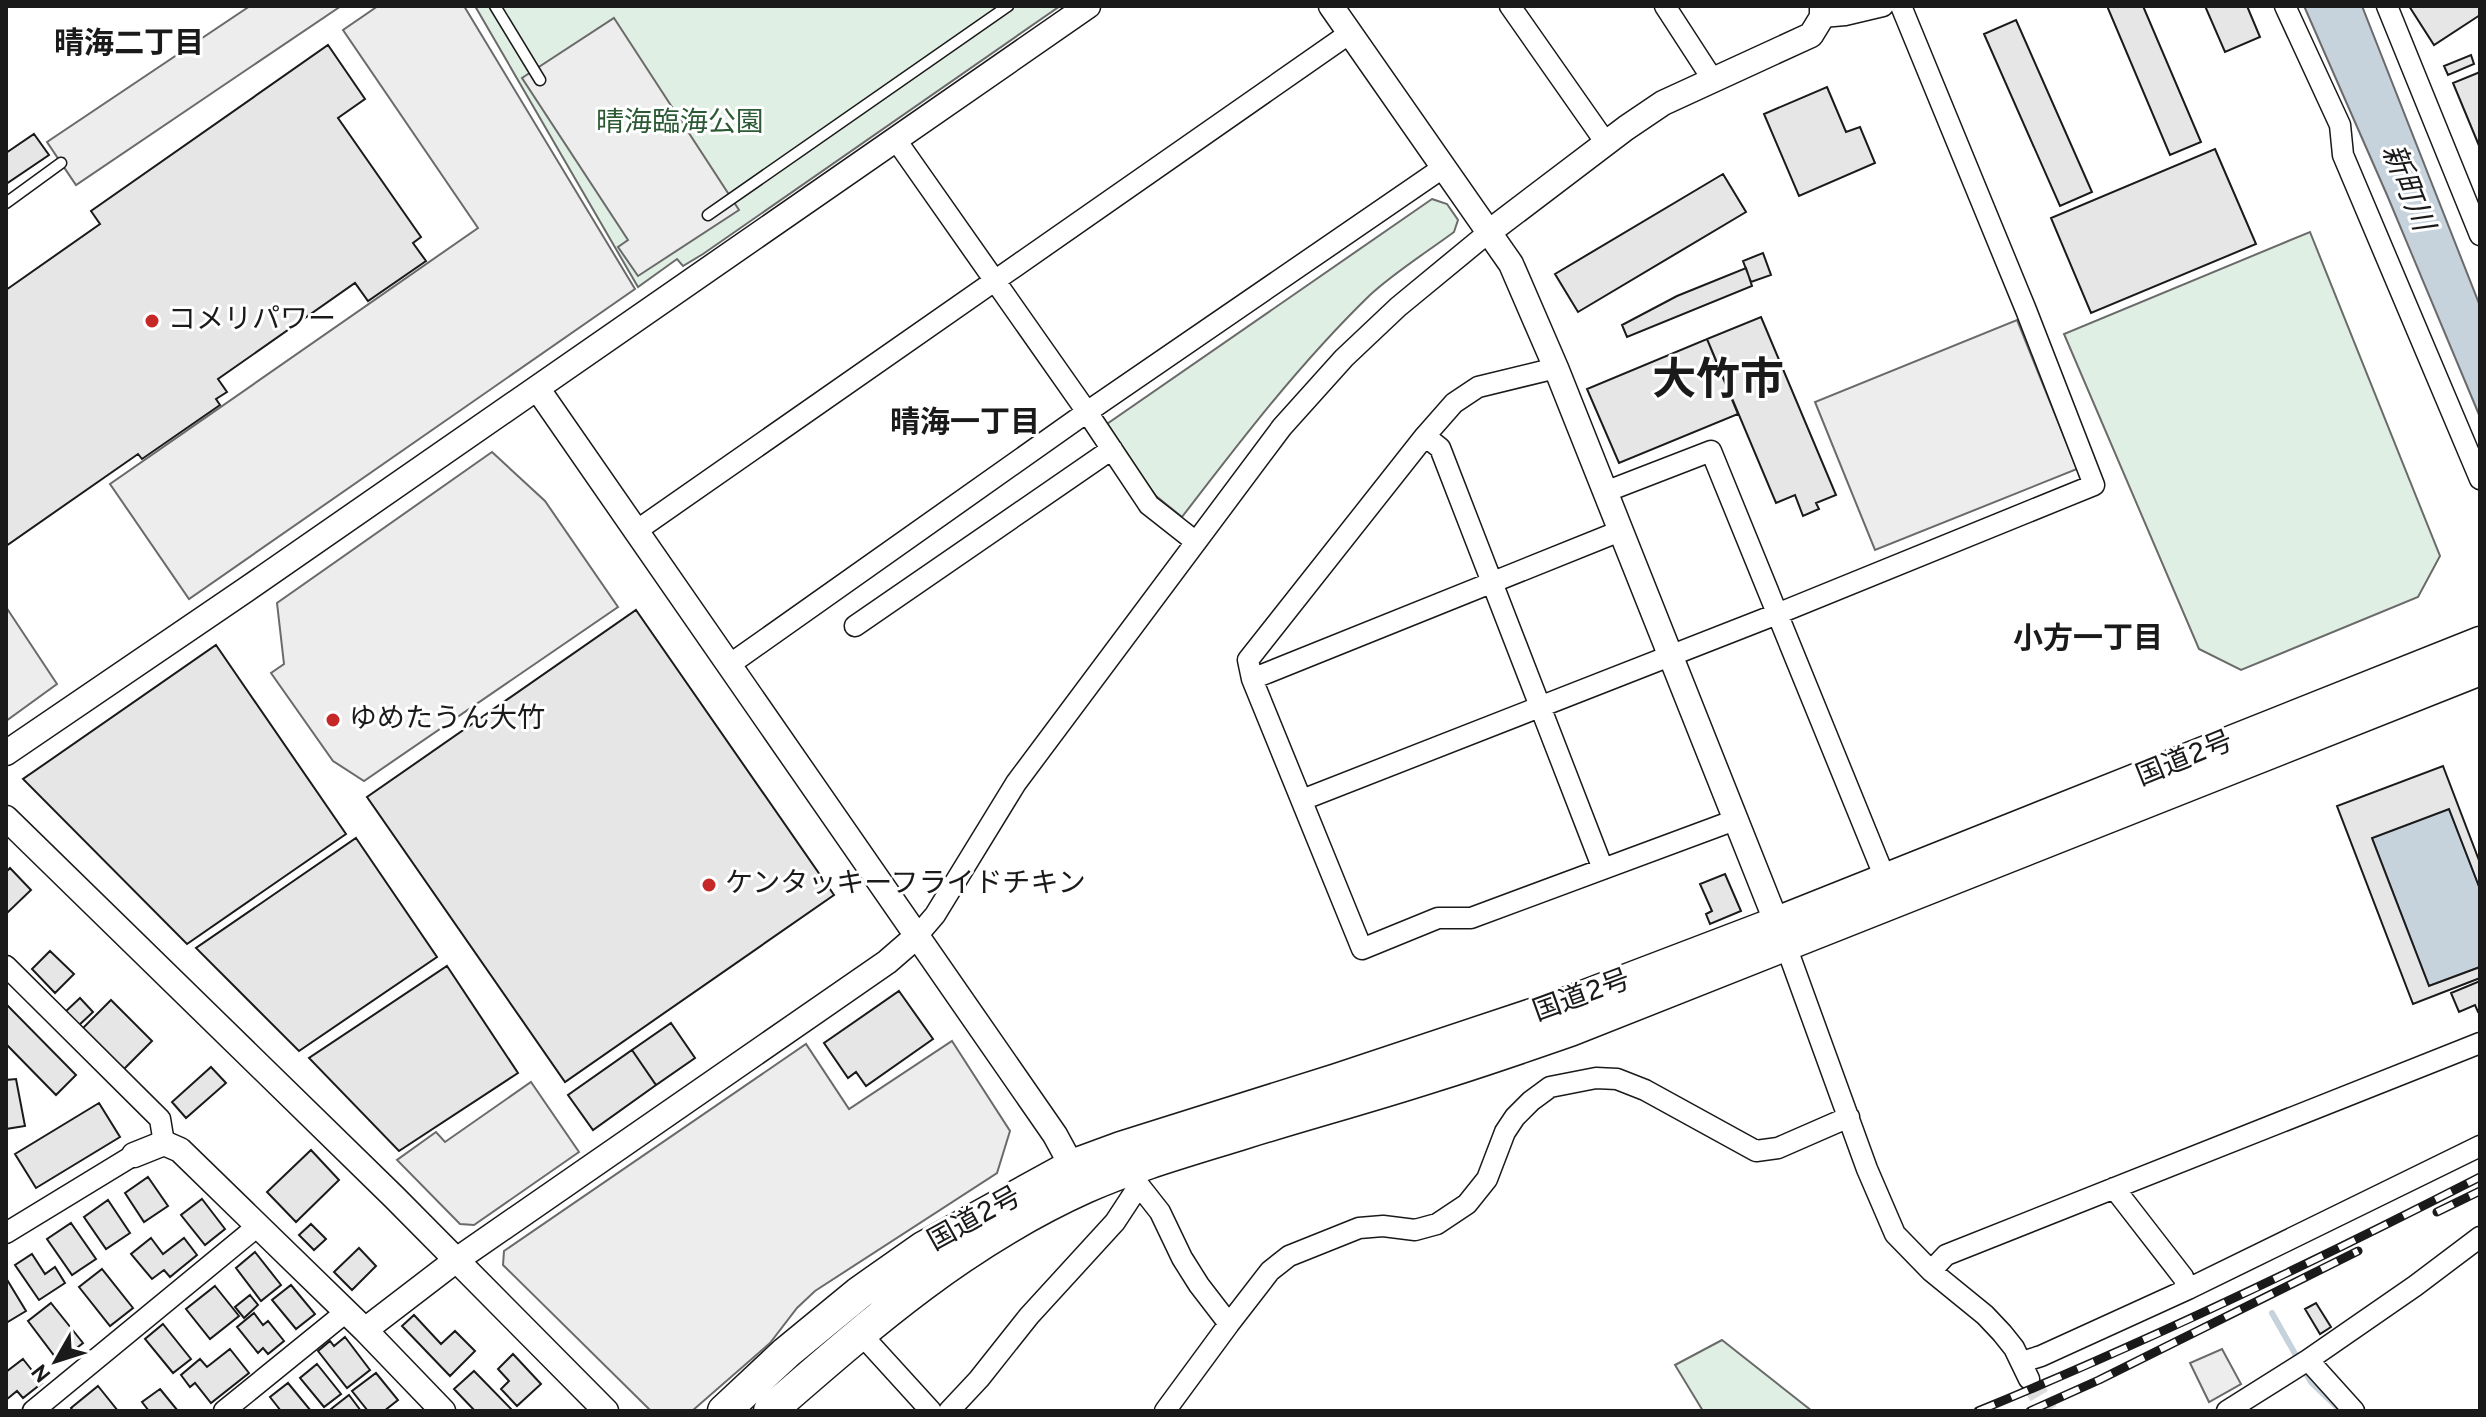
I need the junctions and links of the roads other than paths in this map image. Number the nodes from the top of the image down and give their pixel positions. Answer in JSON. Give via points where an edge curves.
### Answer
{"nodes":[{"id":1,"x":495,"y":6,"type":"edge"},
{"id":2,"x":1008,"y":6,"type":"edge"},
{"id":3,"x":1088,"y":6,"type":"edge"},
{"id":4,"x":1331,"y":6,"type":"edge"},
{"id":5,"x":1510,"y":6,"type":"edge"},
{"id":6,"x":1665,"y":6,"type":"edge"},
{"id":7,"x":1883,"y":6,"type":"edge"},
{"id":8,"x":1901,"y":6,"type":"edge"},
{"id":9,"x":2285,"y":6,"type":"edge"},
{"id":10,"x":2387,"y":6,"type":"edge"},
{"id":11,"x":1822,"y":12,"type":"edge"},
{"id":12,"x":1350,"y":33,"type":"junction"},
{"id":13,"x":540,"y":80,"type":"dead end"},
{"id":14,"x":1713,"y":80,"type":"junction"},
{"id":15,"x":896,"y":140,"type":"junction"},
{"id":16,"x":1606,"y":143,"type":"junction"},
{"id":17,"x":61,"y":163,"type":"dead end"},
{"id":18,"x":1444,"y":167,"type":"junction"},
{"id":19,"x":6,"y":203,"type":"edge"},
{"id":20,"x":708,"y":215,"type":"dead end"},
{"id":21,"x":1489,"y":232,"type":"junction"},
{"id":22,"x":2480,"y":235,"type":"edge"},
{"id":23,"x":994,"y":280,"type":"junction"},
{"id":24,"x":1556,"y":368,"type":"junction"},
{"id":25,"x":537,"y":388,"type":"junction"},
{"id":26,"x":1087,"y":412,"type":"junction"},
{"id":27,"x":1425,"y":436,"type":"junction"},
{"id":28,"x":1112,"y":449,"type":"junction"},
{"id":29,"x":2480,"y":479,"type":"edge"},
{"id":30,"x":1605,"y":492,"type":"junction"},
{"id":31,"x":636,"y":531,"type":"junction"},
{"id":32,"x":1620,"y":531,"type":"junction"},
{"id":33,"x":1196,"y":542,"type":"junction"},
{"id":34,"x":1492,"y":582,"type":"junction"},
{"id":35,"x":1777,"y":614,"type":"junction"},
{"id":36,"x":855,"y":626,"type":"dead end"},
{"id":37,"x":2480,"y":643,"type":"edge"},
{"id":38,"x":1669,"y":656,"type":"junction"},
{"id":39,"x":729,"y":665,"type":"junction"},
{"id":40,"x":2480,"y":669,"type":"edge"},
{"id":41,"x":1252,"y":679,"type":"junction"},
{"id":42,"x":1540,"y":706,"type":"junction"},
{"id":43,"x":6,"y":753,"type":"edge"},
{"id":44,"x":1302,"y":800,"type":"junction"},
{"id":45,"x":6,"y":818,"type":"edge"},
{"id":46,"x":1735,"y":820,"type":"junction"},
{"id":47,"x":1603,"y":869,"type":"junction"},
{"id":48,"x":1885,"y":878,"type":"junction"},
{"id":49,"x":1782,"y":934,"type":"junction"},
{"id":50,"x":917,"y":936,"type":"junction"},
{"id":51,"x":6,"y":966,"type":"edge"},
{"id":52,"x":2480,"y":1043,"type":"edge"},
{"id":53,"x":1849,"y":1117,"type":"junction"},
{"id":54,"x":164,"y":1143,"type":"junction"},
{"id":55,"x":2480,"y":1146,"type":"edge"},
{"id":56,"x":134,"y":1155,"type":"joint"},
{"id":57,"x":1129,"y":1168,"type":"junction"},
{"id":58,"x":1078,"y":1177,"type":"junction"},
{"id":59,"x":2114,"y":1188,"type":"junction"},
{"id":60,"x":259,"y":1225,"type":"junction"},
{"id":61,"x":6,"y":1233,"type":"edge"},
{"id":62,"x":2480,"y":1237,"type":"edge"},
{"id":63,"x":455,"y":1261,"type":"junction"},
{"id":64,"x":1931,"y":1271,"type":"junction"},
{"id":65,"x":2188,"y":1289,"type":"junction"},
{"id":66,"x":346,"y":1312,"type":"junction"},
{"id":67,"x":1229,"y":1324,"type":"junction"},
{"id":68,"x":365,"y":1330,"type":"junction"},
{"id":69,"x":860,"y":1333,"type":"junction"},
{"id":70,"x":2308,"y":1360,"type":"junction"},
{"id":71,"x":432,"y":1407,"type":"edge"},
{"id":72,"x":33,"y":1411,"type":"edge"},
{"id":73,"x":224,"y":1411,"type":"edge"},
{"id":74,"x":606,"y":1411,"type":"edge"},
{"id":75,"x":724,"y":1411,"type":"edge"},
{"id":76,"x":770,"y":1411,"type":"edge"},
{"id":77,"x":931,"y":1411,"type":"edge"},
{"id":78,"x":949,"y":1411,"type":"edge"},
{"id":79,"x":1165,"y":1411,"type":"edge"},
{"id":80,"x":2227,"y":1411,"type":"edge"},
{"id":81,"x":2354,"y":1411,"type":"edge"}],
"edges":[{"from":1,"to":13,"type":"lane"},
{"from":2,"to":20,"type":"lane"},
{"from":3,"to":15,"type":"street"},
{"from":4,"to":12,"type":"street"},
{"from":5,"to":16,"type":"street"},
{"from":6,"to":14,"type":"street"},
{"from":7,"to":11,"type":"street","via":[[1845,15]]},
{"from":8,"to":35,"type":"street","via":[[2094,485]]},
{"from":9,"to":29,"type":"street","via":[[2340,125],[2343,155]]},
{"from":10,"to":22,"type":"street"},
{"from":11,"to":14,"type":"street","via":[[1811,35]]},
{"from":12,"to":18,"type":"street"},
{"from":12,"to":23,"type":"street"},
{"from":14,"to":16,"type":"street","via":[[1663,103]]},
{"from":15,"to":23,"type":"street"},
{"from":15,"to":25,"type":"street"},
{"from":16,"to":21,"type":"street"},
{"from":17,"to":19,"type":"lane"},
{"from":18,"to":21,"type":"street"},
{"from":18,"to":26,"type":"street"},
{"from":21,"to":24,"type":"street","via":[[1511,264]]},
{"from":21,"to":33,"type":"street","via":[[1344,358],[1282,427]]},
{"from":23,"to":26,"type":"street"},
{"from":23,"to":31,"type":"street"},
{"from":24,"to":27,"type":"street","via":[[1478,387],[1454,403]]},
{"from":24,"to":30,"type":"street"},
{"from":25,"to":31,"type":"street"},
{"from":25,"to":43,"type":"street"},
{"from":26,"to":28,"type":"street"},
{"from":26,"to":39,"type":"street"},
{"from":27,"to":34,"type":"street","via":[[1440,448]]},
{"from":27,"to":41,"type":"street","via":[[1248,660]]},
{"from":28,"to":33,"type":"street","via":[[1149,505]]},
{"from":28,"to":36,"type":"street"},
{"from":30,"to":32,"type":"street"},
{"from":30,"to":35,"type":"street","via":[[1711,451]]},
{"from":31,"to":39,"type":"street"},
{"from":32,"to":34,"type":"street"},
{"from":32,"to":38,"type":"street"},
{"from":33,"to":50,"type":"street","via":[[1016,783]]},
{"from":34,"to":41,"type":"street"},
{"from":34,"to":42,"type":"street"},
{"from":35,"to":38,"type":"street"},
{"from":35,"to":48,"type":"street"},
{"from":37,"to":48,"type":"highway","name":"国道2号"},
{"from":38,"to":42,"type":"street"},
{"from":38,"to":46,"type":"street"},
{"from":39,"to":50,"type":"street"},
{"from":40,"to":49,"type":"highway","name":"国道2号"},
{"from":41,"to":44,"type":"street"},
{"from":42,"to":44,"type":"street"},
{"from":42,"to":47,"type":"street"},
{"from":44,"to":47,"type":"street","via":[[1362,949],[1438,918],[1471,918]]},
{"from":45,"to":63,"type":"street"},
{"from":46,"to":47,"type":"street"},
{"from":46,"to":49,"type":"street"},
{"from":48,"to":49,"type":"highway","name":"国道2号"},
{"from":49,"to":53,"type":"street"},
{"from":49,"to":57,"type":"highway","name":"国道2号","via":[[1570,1030]]},
{"from":50,"to":58,"type":"street","via":[[1055,1135]]},
{"from":50,"to":63,"type":"street","via":[[887,962]]},
{"from":51,"to":54,"type":"street","via":[[160,1119]]},
{"from":52,"to":59,"type":"street"},
{"from":53,"to":64,"type":"street","via":[[1895,1234]]},
{"from":53,"to":67,"type":"street","via":[[1778,1148],[1756,1151],[1617,1079],[1550,1087],[1515,1117],[1487,1179],[1467,1204],[1437,1224],[1415,1230],[1359,1228],[1289,1256],[1270,1271]]},
{"from":54,"to":56,"type":"street"},
{"from":54,"to":60,"type":"street","via":[[180,1150]]},
{"from":55,"to":65,"type":"street"},
{"from":56,"to":61,"type":"street"},
{"from":57,"to":58,"type":"highway","name":"国道2号"},
{"from":57,"to":67,"type":"street"},
{"from":57,"to":78,"type":"street","via":[[1115,1222]]},
{"from":58,"to":69,"type":"highway","name":"国道2号","via":[[927,1279]]},
{"from":58,"to":75,"type":"highway","name":"国道2号","via":[[910,1257],[786,1353]]},
{"from":59,"to":64,"type":"street","via":[[1946,1255]]},
{"from":59,"to":65,"type":"street"},
{"from":60,"to":66,"type":"street"},
{"from":60,"to":72,"type":"street"},
{"from":62,"to":70,"type":"street"},
{"from":63,"to":68,"type":"street"},
{"from":63,"to":74,"type":"street"},
{"from":64,"to":65,"type":"street","via":[[1985,1315],[2014,1348],[2025,1371],[2041,1356]]},
{"from":66,"to":68,"type":"street"},
{"from":66,"to":73,"type":"street"},
{"from":67,"to":79,"type":"street"},
{"from":68,"to":71,"type":"street"},
{"from":69,"to":76,"type":"highway","name":"国道2号"},
{"from":69,"to":77,"type":"street"},
{"from":70,"to":80,"type":"street"},
{"from":70,"to":81,"type":"street"}]}
